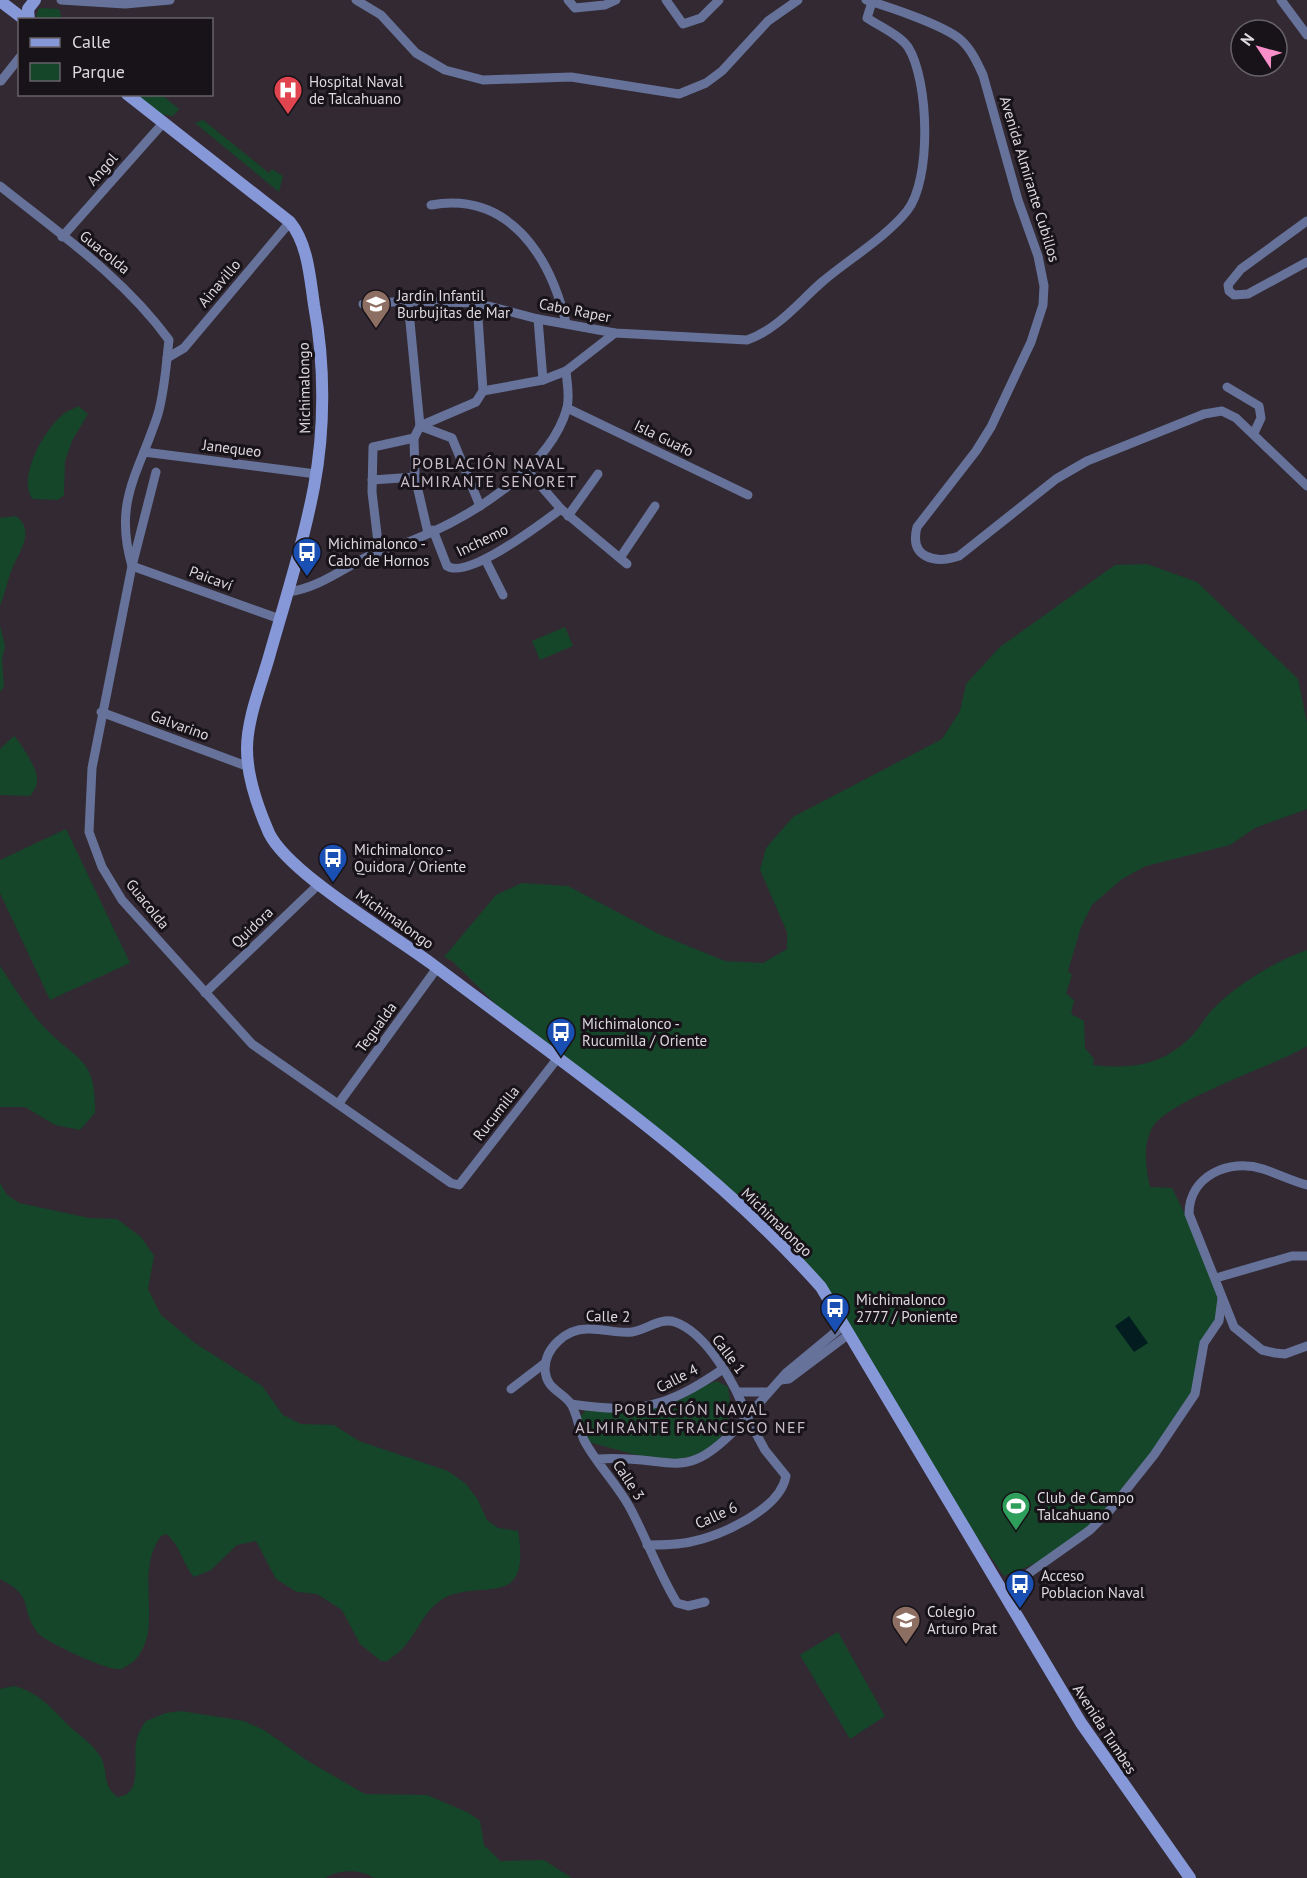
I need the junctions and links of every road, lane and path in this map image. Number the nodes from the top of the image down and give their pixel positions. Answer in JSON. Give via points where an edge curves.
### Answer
{"nodes":[{"id":1,"x":35,"y":0,"type":"edge"},
{"id":2,"x":62,"y":0,"type":"edge"},
{"id":3,"x":170,"y":0,"type":"edge"},
{"id":4,"x":356,"y":0,"type":"edge"},
{"id":5,"x":568,"y":0,"type":"edge"},
{"id":6,"x":616,"y":0,"type":"edge"},
{"id":7,"x":666,"y":0,"type":"edge"},
{"id":8,"x":719,"y":0,"type":"edge"},
{"id":9,"x":798,"y":0,"type":"edge"},
{"id":10,"x":1281,"y":0,"type":"edge"},
{"id":11,"x":0,"y":1,"type":"edge"},
{"id":12,"x":869,"y":1,"type":"edge"},
{"id":13,"x":122,"y":2,"type":"edge"},
{"id":14,"x":24,"y":18,"type":"edge"},
{"id":15,"x":27,"y":18,"type":"edge"},
{"id":16,"x":1307,"y":35,"type":"edge"},
{"id":17,"x":18,"y":60,"type":"edge"},
{"id":18,"x":1,"y":81,"type":"edge"},
{"id":19,"x":130,"y":96,"type":"edge"},
{"id":20,"x":164,"y":122,"type":"junction"},
{"id":21,"x":0,"y":186,"type":"edge"},
{"id":22,"x":431,"y":205,"type":"dead end"},
{"id":23,"x":1307,"y":221,"type":"edge"},
{"id":24,"x":290,"y":222,"type":"junction"},
{"id":25,"x":62,"y":237,"type":"junction"},
{"id":26,"x":1307,"y":262,"type":"edge"},
{"id":27,"x":408,"y":301,"type":"junction"},
{"id":28,"x":477,"y":303,"type":"junction"},
{"id":29,"x":363,"y":304,"type":"dead end"},
{"id":30,"x":538,"y":319,"type":"junction"},
{"id":31,"x":566,"y":323,"type":"junction"},
{"id":32,"x":615,"y":333,"type":"junction"},
{"id":33,"x":167,"y":358,"type":"junction"},
{"id":34,"x":566,"y":371,"type":"junction"},
{"id":35,"x":543,"y":380,"type":"junction"},
{"id":36,"x":1227,"y":387,"type":"dead end"},
{"id":37,"x":483,"y":391,"type":"junction"},
{"id":38,"x":567,"y":408,"type":"junction"},
{"id":39,"x":420,"y":426,"type":"junction"},
{"id":40,"x":1254,"y":433,"type":"junction"},
{"id":41,"x":414,"y":438,"type":"junction"},
{"id":42,"x":144,"y":452,"type":"junction"},
{"id":43,"x":526,"y":470,"type":"junction"},
{"id":44,"x":156,"y":472,"type":"dead end"},
{"id":45,"x":316,"y":474,"type":"junction"},
{"id":46,"x":598,"y":474,"type":"dead end"},
{"id":47,"x":415,"y":477,"type":"junction"},
{"id":48,"x":372,"y":480,"type":"junction"},
{"id":49,"x":1307,"y":486,"type":"edge"},
{"id":50,"x":748,"y":495,"type":"dead end"},
{"id":51,"x":480,"y":506,"type":"junction"},
{"id":52,"x":655,"y":506,"type":"dead end"},
{"id":53,"x":565,"y":512,"type":"junction"},
{"id":54,"x":430,"y":532,"type":"junction"},
{"id":55,"x":379,"y":551,"type":"junction"},
{"id":56,"x":485,"y":559,"type":"junction"},
{"id":57,"x":132,"y":566,"type":"junction"},
{"id":58,"x":288,"y":592,"type":"junction"},
{"id":59,"x":503,"y":595,"type":"dead end"},
{"id":60,"x":280,"y":619,"type":"junction"},
{"id":61,"x":102,"y":712,"type":"junction"},
{"id":62,"x":249,"y":767,"type":"junction"},
{"id":63,"x":319,"y":884,"type":"junction"},
{"id":64,"x":437,"y":968,"type":"junction"},
{"id":65,"x":205,"y":993,"type":"junction"},
{"id":66,"x":557,"y":1059,"type":"junction"},
{"id":67,"x":339,"y":1103,"type":"junction"},
{"id":68,"x":459,"y":1185,"type":"joint"},
{"id":69,"x":1307,"y":1185,"type":"edge"},
{"id":70,"x":1307,"y":1256,"type":"edge"},
{"id":71,"x":1216,"y":1278,"type":"junction"},
{"id":72,"x":1222,"y":1298,"type":"junction"},
{"id":73,"x":673,"y":1321,"type":"joint"},
{"id":74,"x":1217,"y":1326,"type":"junction"},
{"id":75,"x":1234,"y":1327,"type":"junction"},
{"id":76,"x":847,"y":1330,"type":"junction"},
{"id":77,"x":1307,"y":1346,"type":"edge"},
{"id":78,"x":546,"y":1363,"type":"junction"},
{"id":79,"x":723,"y":1369,"type":"junction"},
{"id":80,"x":511,"y":1389,"type":"dead end"},
{"id":81,"x":739,"y":1392,"type":"junction"},
{"id":82,"x":767,"y":1392,"type":"junction"},
{"id":83,"x":571,"y":1404,"type":"junction"},
{"id":84,"x":747,"y":1417,"type":"junction"},
{"id":85,"x":598,"y":1459,"type":"junction"},
{"id":86,"x":784,"y":1485,"type":"joint"},
{"id":87,"x":647,"y":1545,"type":"junction"},
{"id":88,"x":1002,"y":1592,"type":"junction"},
{"id":89,"x":705,"y":1602,"type":"dead end"},
{"id":90,"x":1190,"y":1878,"type":"edge"}],
"edges":[{"from":1,"to":15,"type":"main road"},
{"from":2,"to":13,"type":"street"},
{"from":3,"to":13,"type":"street"},
{"from":4,"to":9,"type":"street","via":[[381,15],[416,53],[445,70],[483,80],[571,77],[679,94],[706,83],[722,71],[768,21]]},
{"from":5,"to":6,"type":"street","via":[[575,8]]},
{"from":7,"to":8,"type":"street","via":[[683,24],[701,18]]},
{"from":10,"to":16,"type":"street"},
{"from":11,"to":14,"type":"main road"},
{"from":12,"to":32,"type":"street","name":"Cabo Raper","via":[[867,18],[907,45],[918,66],[925,98],[922,164],[916,196],[907,211],[765,333],[747,340]]},
{"from":12,"to":40,"type":"street","name":"Avenida Almirante Cubillos","via":[[952,33],[976,60],[1044,286],[1039,322],[991,427],[918,527],[914,538],[918,549],[940,560],[959,556],[1073,468],[1186,420],[1222,411]]},
{"from":17,"to":18,"type":"street"},
{"from":19,"to":20,"type":"main road","name":"Michimalongo"},
{"from":20,"to":24,"type":"main road","name":"Michimalongo"},
{"from":20,"to":25,"type":"street","name":"Angol"},
{"from":21,"to":25,"type":"street","name":"Guacolda"},
{"from":22,"to":31,"type":"street","via":[[459,201],[479,205],[512,222],[552,278]]},
{"from":23,"to":26,"type":"street","via":[[1241,269],[1228,285],[1229,291],[1234,295],[1248,294]]},
{"from":24,"to":33,"type":"street","name":"Ainavillo","via":[[184,348]]},
{"from":24,"to":45,"type":"main road","name":"Michimalongo","via":[[300,237],[316,317],[322,420]]},
{"from":25,"to":33,"type":"street","name":"Guacolda","via":[[122,285],[149,313],[169,340]]},
{"from":27,"to":28,"type":"street","name":"Cabo Raper"},
{"from":27,"to":29,"type":"street","name":"Cabo Raper"},
{"from":27,"to":39,"type":"street"},
{"from":28,"to":30,"type":"street","name":"Cabo Raper"},
{"from":28,"to":37,"type":"street"},
{"from":30,"to":31,"type":"street","name":"Cabo Raper"},
{"from":30,"to":35,"type":"street"},
{"from":31,"to":32,"type":"street","name":"Cabo Raper"},
{"from":32,"to":34,"type":"street"},
{"from":33,"to":42,"type":"street","name":"Guacolda","via":[[158,413]]},
{"from":34,"to":35,"type":"street"},
{"from":34,"to":38,"type":"street"},
{"from":35,"to":37,"type":"street"},
{"from":36,"to":40,"type":"street","via":[[1259,406],[1262,418]]},
{"from":37,"to":39,"type":"street","via":[[476,402]]},
{"from":38,"to":43,"type":"street","via":[[551,439]]},
{"from":38,"to":50,"type":"street","name":"Isla Guafo"},
{"from":39,"to":41,"type":"street"},
{"from":39,"to":51,"type":"street","via":[[452,438]]},
{"from":40,"to":49,"type":"street","name":"Avenida Almirante Cubillos"},
{"from":41,"to":47,"type":"street"},
{"from":41,"to":48,"type":"street","via":[[373,447]]},
{"from":42,"to":45,"type":"street","name":"Janequeo"},
{"from":42,"to":57,"type":"street","name":"Guacolda","via":[[125,503]]},
{"from":43,"to":51,"type":"street"},
{"from":43,"to":53,"type":"street"},
{"from":44,"to":57,"type":"street","name":"Guacolda"},
{"from":45,"to":58,"type":"main road","name":"Michimalongo"},
{"from":46,"to":53,"type":"street","name":"Inchemo"},
{"from":47,"to":48,"type":"street"},
{"from":47,"to":54,"type":"street"},
{"from":48,"to":55,"type":"street"},
{"from":51,"to":54,"type":"street"},
{"from":52,"to":53,"type":"street","via":[[623,561]]},
{"from":53,"to":56,"type":"street","name":"Inchemo"},
{"from":54,"to":55,"type":"street"},
{"from":54,"to":56,"type":"street","name":"Inchemo","via":[[447,566],[453,570]]},
{"from":55,"to":58,"type":"street","via":[[320,582]]},
{"from":56,"to":59,"type":"street"},
{"from":57,"to":60,"type":"street","name":"Paicaví"},
{"from":57,"to":61,"type":"street","name":"Guacolda"},
{"from":58,"to":60,"type":"main road","name":"Michimalongo"},
{"from":60,"to":62,"type":"main road","name":"Michimalongo","via":[[251,725]]},
{"from":61,"to":62,"type":"street","name":"Galvarino"},
{"from":61,"to":65,"type":"street","name":"Guacolda","via":[[89,799],[89,832],[102,867],[122,900]]},
{"from":62,"to":63,"type":"main road","name":"Michimalongo","via":[[274,842]]},
{"from":63,"to":64,"type":"main road","name":"Michimalongo"},
{"from":63,"to":65,"type":"street","name":"Quidora"},
{"from":64,"to":66,"type":"main road","name":"Michimalongo"},
{"from":64,"to":67,"type":"street","name":"Tegualda"},
{"from":65,"to":67,"type":"street","name":"Guacolda","via":[[252,1044]]},
{"from":66,"to":68,"type":"street","name":"Rucumilla"},
{"from":66,"to":76,"type":"main road","name":"Michimalongo","via":[[735,1200],[821,1287]]},
{"from":67,"to":68,"type":"street","name":"Guacolda"},
{"from":69,"to":71,"type":"street","via":[[1262,1168],[1243,1166],[1208,1175],[1194,1189],[1189,1198],[1189,1214]]},
{"from":70,"to":71,"type":"street","via":[[1292,1256]]},
{"from":71,"to":72,"type":"street"},
{"from":72,"to":74,"type":"street"},
{"from":72,"to":75,"type":"street"},
{"from":73,"to":78,"type":"street","name":"Calle 2","via":[[636,1332],[575,1331],[555,1343]]},
{"from":73,"to":79,"type":"street","name":"Calle 1","via":[[686,1327]]},
{"from":74,"to":75,"type":"street"},
{"from":74,"to":88,"type":"street","via":[[1204,1343],[1199,1377],[1188,1405],[1111,1509],[1090,1530]]},
{"from":75,"to":77,"type":"street","via":[[1262,1350],[1285,1354]]},
{"from":76,"to":82,"type":"street"},
{"from":76,"to":88,"type":"main road","name":"Michimalongo"},
{"from":78,"to":80,"type":"street"},
{"from":78,"to":83,"type":"street","name":"Calle 3","via":[[550,1384]]},
{"from":79,"to":81,"type":"street","name":"Calle 1"},
{"from":79,"to":83,"type":"street","name":"Calle 4","via":[[680,1396],[649,1407],[596,1408]]},
{"from":81,"to":82,"type":"street"},
{"from":81,"to":84,"type":"street","name":"Calle 1"},
{"from":82,"to":84,"type":"street"},
{"from":83,"to":85,"type":"street","name":"Calle 3","via":[[577,1425]]},
{"from":84,"to":85,"type":"street","via":[[719,1447],[690,1463],[666,1465]]},
{"from":84,"to":86,"type":"street","name":"Calle 1","via":[[765,1450],[786,1476]]},
{"from":85,"to":87,"type":"street","name":"Calle 3","via":[[628,1504]]},
{"from":86,"to":87,"type":"street","name":"Calle 6","via":[[765,1507],[726,1530],[688,1543]]},
{"from":87,"to":89,"type":"street","name":"Calle 3","via":[[677,1603],[688,1606]]},
{"from":88,"to":90,"type":"main road","name":"Avenida Tumbes","via":[[1081,1723]]}]}
